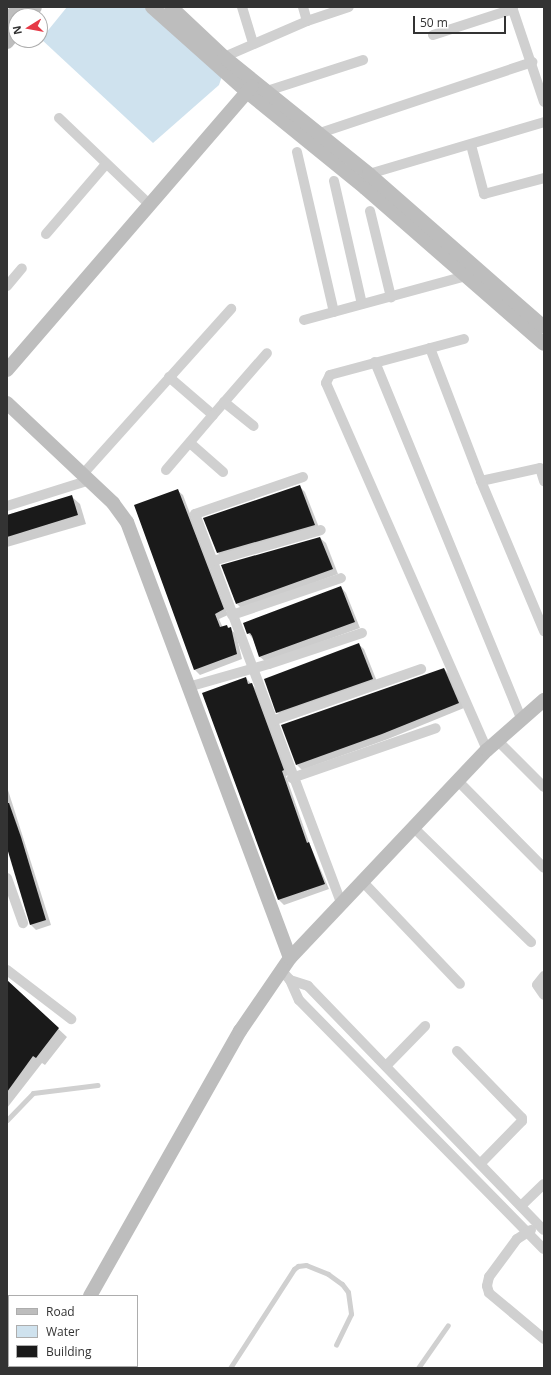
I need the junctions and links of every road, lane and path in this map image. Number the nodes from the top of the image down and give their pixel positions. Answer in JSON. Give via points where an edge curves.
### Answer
{"nodes":[{"id":1,"x":19,"y":7,"type":"edge"},
{"id":2,"x":152,"y":7,"type":"edge"},
{"id":3,"x":171,"y":7,"type":"edge"},
{"id":4,"x":242,"y":7,"type":"edge"},
{"id":5,"x":303,"y":7,"type":"edge"},
{"id":6,"x":349,"y":7,"type":"edge"},
{"id":7,"x":513,"y":8,"type":"edge"},
{"id":8,"x":7,"y":21,"type":"edge"},
{"id":9,"x":308,"y":21,"type":"junction"},
{"id":10,"x":433,"y":34,"type":"dead end"},
{"id":11,"x":253,"y":44,"type":"junction"},
{"id":12,"x":224,"y":57,"type":"junction"},
{"id":13,"x":363,"y":60,"type":"dead end"},
{"id":14,"x":532,"y":62,"type":"junction"},
{"id":15,"x":251,"y":87,"type":"junction"},
{"id":16,"x":267,"y":92,"type":"junction"},
{"id":17,"x":544,"y":102,"type":"edge"},
{"id":18,"x":59,"y":118,"type":"dead end"},
{"id":19,"x":544,"y":122,"type":"edge"},
{"id":20,"x":320,"y":133,"type":"junction"},
{"id":21,"x":471,"y":145,"type":"junction"},
{"id":22,"x":297,"y":152,"type":"dead end"},
{"id":23,"x":106,"y":164,"type":"junction"},
{"id":24,"x":369,"y":174,"type":"junction"},
{"id":25,"x":544,"y":178,"type":"edge"},
{"id":26,"x":334,"y":182,"type":"dead end"},
{"id":27,"x":150,"y":205,"type":"junction"},
{"id":28,"x":370,"y":211,"type":"dead end"},
{"id":29,"x":46,"y":234,"type":"dead end"},
{"id":30,"x":22,"y":268,"type":"dead end"},
{"id":31,"x":481,"y":271,"type":"junction"},
{"id":32,"x":466,"y":276,"type":"junction"},
{"id":33,"x":7,"y":286,"type":"edge"},
{"id":34,"x":390,"y":297,"type":"junction"},
{"id":35,"x":362,"y":304,"type":"junction"},
{"id":36,"x":230,"y":309,"type":"dead end"},
{"id":37,"x":334,"y":312,"type":"junction"},
{"id":38,"x":304,"y":320,"type":"dead end"},
{"id":39,"x":544,"y":327,"type":"edge"},
{"id":40,"x":464,"y":340,"type":"dead end"},
{"id":41,"x":544,"y":344,"type":"edge"},
{"id":42,"x":430,"y":348,"type":"junction"},
{"id":43,"x":267,"y":353,"type":"dead end"},
{"id":44,"x":375,"y":362,"type":"junction"},
{"id":45,"x":7,"y":370,"type":"edge"},
{"id":46,"x":169,"y":377,"type":"junction"},
{"id":47,"x":224,"y":402,"type":"junction"},
{"id":48,"x":9,"y":409,"type":"edge"},
{"id":49,"x":213,"y":415,"type":"junction"},
{"id":50,"x":254,"y":426,"type":"dead end"},
{"id":51,"x":190,"y":443,"type":"junction"},
{"id":52,"x":542,"y":468,"type":"edge"},
{"id":53,"x":166,"y":470,"type":"dead end"},
{"id":54,"x":223,"y":472,"type":"dead end"},
{"id":55,"x":86,"y":477,"type":"junction"},
{"id":56,"x":303,"y":477,"type":"dead end"},
{"id":57,"x":481,"y":481,"type":"junction"},
{"id":58,"x":544,"y":481,"type":"edge"},
{"id":59,"x":7,"y":506,"type":"edge"},
{"id":60,"x":322,"y":530,"type":"dead end"},
{"id":61,"x":212,"y":561,"type":"junction"},
{"id":62,"x":341,"y":578,"type":"dead end"},
{"id":63,"x":232,"y":615,"type":"junction"},
{"id":64,"x":544,"y":631,"type":"edge"},
{"id":65,"x":362,"y":633,"type":"dead end"},
{"id":66,"x":252,"y":669,"type":"junction"},
{"id":67,"x":421,"y":669,"type":"dead end"},
{"id":68,"x":188,"y":687,"type":"junction"},
{"id":69,"x":544,"y":700,"type":"edge"},
{"id":70,"x":522,"y":720,"type":"junction"},
{"id":71,"x":272,"y":721,"type":"junction"},
{"id":72,"x":436,"y":728,"type":"dead end"},
{"id":73,"x":498,"y":741,"type":"junction"},
{"id":74,"x":487,"y":750,"type":"junction"},
{"id":75,"x":292,"y":778,"type":"junction"},
{"id":76,"x":458,"y":781,"type":"junction"},
{"id":77,"x":544,"y":787,"type":"edge"},
{"id":78,"x":413,"y":828,"type":"junction"},
{"id":79,"x":544,"y":868,"type":"edge"},
{"id":80,"x":7,"y":878,"type":"edge"},
{"id":81,"x":362,"y":881,"type":"junction"},
{"id":82,"x":7,"y":900,"type":"edge"},
{"id":83,"x":341,"y":903,"type":"junction"},
{"id":84,"x":18,"y":908,"type":"junction"},
{"id":85,"x":23,"y":922,"type":"dead end"},
{"id":86,"x":531,"y":942,"type":"dead end"},
{"id":87,"x":290,"y":958,"type":"junction"},
{"id":88,"x":7,"y":970,"type":"edge"},
{"id":89,"x":286,"y":975,"type":"junction"},
{"id":90,"x":544,"y":976,"type":"edge"},
{"id":91,"x":460,"y":984,"type":"dead end"},
{"id":92,"x":544,"y":995,"type":"edge"},
{"id":93,"x":71,"y":1019,"type":"dead end"},
{"id":94,"x":425,"y":1026,"type":"dead end"},
{"id":95,"x":457,"y":1051,"type":"dead end"},
{"id":96,"x":386,"y":1066,"type":"junction"},
{"id":97,"x":98,"y":1085,"type":"dead end"},
{"id":98,"x":414,"y":1095,"type":"junction"},
{"id":99,"x":403,"y":1106,"type":"junction"},
{"id":100,"x":7,"y":1120,"type":"edge"},
{"id":101,"x":481,"y":1164,"type":"junction"},
{"id":102,"x":544,"y":1184,"type":"edge"},
{"id":103,"x":522,"y":1205,"type":"junction"},
{"id":104,"x":543,"y":1229,"type":"edge"},
{"id":105,"x":526,"y":1231,"type":"junction"},
{"id":106,"x":544,"y":1249,"type":"edge"},
{"id":107,"x":91,"y":1295,"type":"edge"},
{"id":108,"x":448,"y":1325,"type":"dead end"},
{"id":109,"x":544,"y":1339,"type":"edge"},
{"id":110,"x":336,"y":1345,"type":"dead end"},
{"id":111,"x":230,"y":1368,"type":"edge"},
{"id":112,"x":418,"y":1368,"type":"edge"}],
"edges":[{"from":1,"to":8,"type":"street"},
{"from":2,"to":15,"type":"street"},
{"from":3,"to":12,"type":"street"},
{"from":4,"to":11,"type":"street"},
{"from":5,"to":9,"type":"street"},
{"from":6,"to":9,"type":"street"},
{"from":7,"to":10,"type":"street"},
{"from":7,"to":14,"type":"street"},
{"from":9,"to":11,"type":"street"},
{"from":11,"to":12,"type":"street"},
{"from":12,"to":15,"type":"street"},
{"from":13,"to":16,"type":"street"},
{"from":14,"to":17,"type":"street"},
{"from":14,"to":20,"type":"street"},
{"from":15,"to":16,"type":"street"},
{"from":15,"to":27,"type":"street"},
{"from":15,"to":32,"type":"street"},
{"from":16,"to":20,"type":"street"},
{"from":18,"to":23,"type":"street"},
{"from":19,"to":21,"type":"street"},
{"from":20,"to":24,"type":"street"},
{"from":21,"to":24,"type":"street"},
{"from":21,"to":25,"type":"street","via":[[484,194]]},
{"from":22,"to":37,"type":"street"},
{"from":23,"to":27,"type":"street"},
{"from":23,"to":29,"type":"street"},
{"from":24,"to":31,"type":"street"},
{"from":26,"to":35,"type":"street"},
{"from":27,"to":45,"type":"street"},
{"from":28,"to":34,"type":"street"},
{"from":30,"to":33,"type":"street"},
{"from":31,"to":32,"type":"street"},
{"from":31,"to":39,"type":"street"},
{"from":32,"to":34,"type":"street"},
{"from":32,"to":41,"type":"street"},
{"from":34,"to":35,"type":"street"},
{"from":35,"to":37,"type":"street"},
{"from":36,"to":46,"type":"street"},
{"from":37,"to":38,"type":"street"},
{"from":40,"to":42,"type":"street"},
{"from":42,"to":44,"type":"street"},
{"from":42,"to":57,"type":"street"},
{"from":43,"to":47,"type":"street"},
{"from":44,"to":70,"type":"street"},
{"from":44,"to":74,"type":"street","via":[[330,375],[326,383]]},
{"from":46,"to":49,"type":"street"},
{"from":46,"to":55,"type":"street"},
{"from":47,"to":49,"type":"street"},
{"from":47,"to":50,"type":"street"},
{"from":48,"to":55,"type":"street"},
{"from":49,"to":51,"type":"street"},
{"from":51,"to":53,"type":"street"},
{"from":51,"to":54,"type":"street"},
{"from":52,"to":57,"type":"street"},
{"from":52,"to":58,"type":"street"},
{"from":55,"to":59,"type":"street"},
{"from":55,"to":68,"type":"street","via":[[117,507],[127,522]]},
{"from":56,"to":61,"type":"street","via":[[195,514]]},
{"from":57,"to":64,"type":"street"},
{"from":60,"to":61,"type":"street"},
{"from":61,"to":63,"type":"street"},
{"from":62,"to":63,"type":"street"},
{"from":63,"to":66,"type":"street"},
{"from":65,"to":66,"type":"street"},
{"from":66,"to":68,"type":"street"},
{"from":66,"to":71,"type":"street"},
{"from":67,"to":71,"type":"street"},
{"from":68,"to":87,"type":"street"},
{"from":69,"to":70,"type":"street"},
{"from":70,"to":73,"type":"street"},
{"from":71,"to":75,"type":"street"},
{"from":72,"to":75,"type":"street"},
{"from":73,"to":74,"type":"street"},
{"from":73,"to":77,"type":"street"},
{"from":74,"to":76,"type":"street"},
{"from":75,"to":83,"type":"street"},
{"from":76,"to":78,"type":"street"},
{"from":76,"to":79,"type":"street"},
{"from":78,"to":81,"type":"street"},
{"from":78,"to":86,"type":"street"},
{"from":80,"to":84,"type":"street"},
{"from":81,"to":83,"type":"street"},
{"from":81,"to":91,"type":"street"},
{"from":82,"to":84,"type":"street"},
{"from":83,"to":87,"type":"street"},
{"from":84,"to":85,"type":"street"},
{"from":87,"to":89,"type":"street"},
{"from":88,"to":93,"type":"street"},
{"from":89,"to":96,"type":"street","via":[[308,986]]},
{"from":89,"to":99,"type":"street","via":[[299,1000]]},
{"from":89,"to":107,"type":"street","via":[[240,1031]]},
{"from":90,"to":92,"type":"street","via":[[537,985]]},
{"from":94,"to":96,"type":"street"},
{"from":95,"to":101,"type":"street","via":[[522,1118],[522,1122]]},
{"from":96,"to":98,"type":"street"},
{"from":97,"to":100,"type":"lane","via":[[33,1093]]},
{"from":98,"to":99,"type":"street"},
{"from":98,"to":101,"type":"street"},
{"from":99,"to":105,"type":"street"},
{"from":101,"to":103,"type":"street"},
{"from":102,"to":103,"type":"street"},
{"from":103,"to":104,"type":"street"},
{"from":104,"to":105,"type":"street"},
{"from":105,"to":106,"type":"street"},
{"from":105,"to":109,"type":"street","via":[[516,1239],[488,1277],[487,1286],[489,1293]]},
{"from":108,"to":112,"type":"lane"},
{"from":110,"to":111,"type":"lane","via":[[351,1314],[348,1292],[328,1274],[306,1266],[298,1266]]}]}
